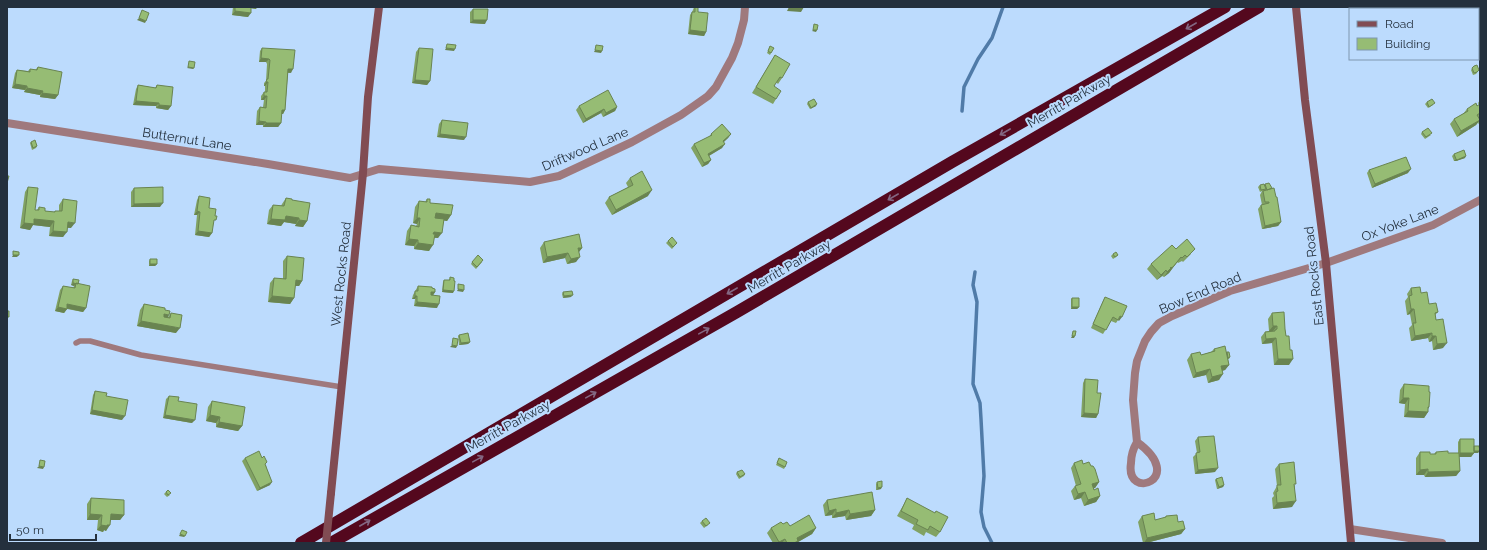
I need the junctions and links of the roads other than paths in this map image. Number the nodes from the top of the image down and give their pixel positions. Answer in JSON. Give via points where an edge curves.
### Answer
{"nodes":[{"id":1,"x":379,"y":7,"type":"edge"},
{"id":2,"x":745,"y":7,"type":"edge"},
{"id":3,"x":1225,"y":7,"type":"edge"},
{"id":4,"x":1259,"y":7,"type":"edge"},
{"id":5,"x":1296,"y":7,"type":"edge"},
{"id":6,"x":7,"y":123,"type":"edge"},
{"id":7,"x":363,"y":173,"type":"junction"},
{"id":8,"x":1480,"y":200,"type":"edge"},
{"id":9,"x":1326,"y":263,"type":"junction"},
{"id":10,"x":76,"y":343,"type":"dead end"},
{"id":11,"x":342,"y":386,"type":"junction"},
{"id":12,"x":1137,"y":442,"type":"junction"},
{"id":13,"x":1350,"y":529,"type":"junction"},
{"id":14,"x":301,"y":543,"type":"edge"},
{"id":15,"x":326,"y":543,"type":"edge"},
{"id":16,"x":331,"y":543,"type":"edge"},
{"id":17,"x":1352,"y":543,"type":"edge"},
{"id":18,"x":1442,"y":543,"type":"edge"}],
"edges":[{"from":1,"to":7,"type":"street","name":"West Rocks Road","via":[[368,97]]},
{"from":2,"to":7,"type":"street","name":"Driftwood Lane","via":[[744,20],[732,58],[708,96],[681,115],[632,142],[559,176],[530,182],[379,169]]},
{"from":3,"to":14,"type":"highway","name":"Merritt Parkway","one_way":true,"via":[[952,162]]},
{"from":16,"to":4,"type":"highway","name":"Merritt Parkway","one_way":true,"via":[[737,312]]},
{"from":5,"to":9,"type":"street","name":"East Rocks Road"},
{"from":6,"to":7,"type":"street","name":"Butternut Lane","via":[[350,178]]},
{"from":7,"to":11,"type":"street","name":"West Rocks Road"},
{"from":8,"to":9,"type":"street","name":"Ox Yoke Lane","via":[[1433,225]]},
{"from":9,"to":12,"type":"street","name":"Bow End Road","via":[[1230,291],[1159,323],[1145,340],[1137,361],[1133,400]]},
{"from":9,"to":13,"type":"street","name":"East Rocks Road"},
{"from":10,"to":11,"type":"lane","via":[[90,341],[141,355]]},
{"from":11,"to":15,"type":"street","name":"West Rocks Road","bridge":true},
{"from":12,"to":12,"type":"street","name":"Bow End Road","via":[[1147,449],[1156,461],[1157,476],[1149,483],[1137,482],[1131,475],[1133,448]]},
{"from":13,"to":17,"type":"street","name":"East Rocks Road"},
{"from":13,"to":18,"type":"street"}]}
